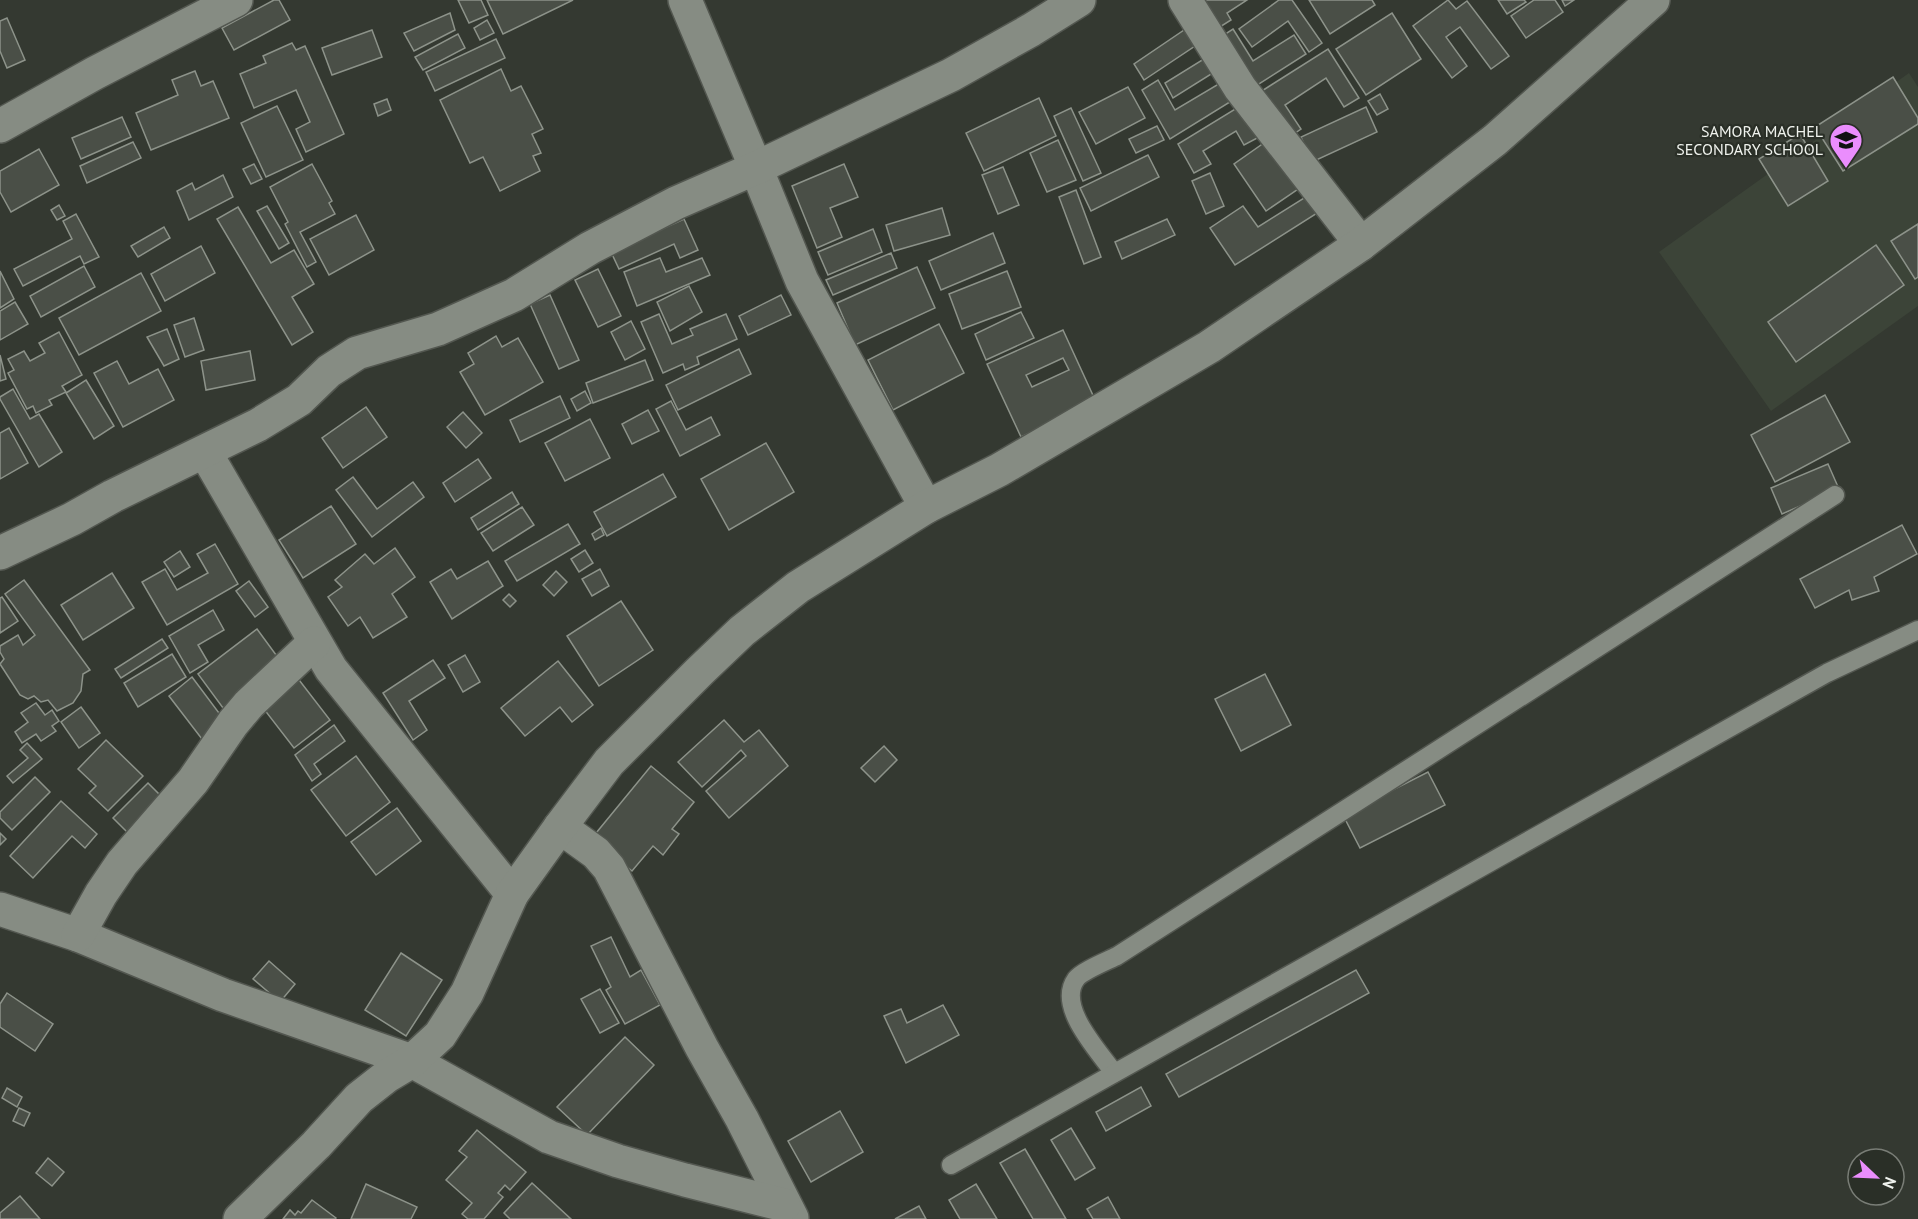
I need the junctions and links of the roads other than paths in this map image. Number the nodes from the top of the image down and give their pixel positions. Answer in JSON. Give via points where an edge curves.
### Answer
{"nodes":[{"id":1,"x":236,"y":0,"type":"edge"},
{"id":2,"x":684,"y":0,"type":"edge"},
{"id":3,"x":1079,"y":0,"type":"edge"},
{"id":4,"x":1185,"y":0,"type":"edge"},
{"id":5,"x":1653,"y":0,"type":"edge"},
{"id":6,"x":0,"y":126,"type":"edge"},
{"id":7,"x":756,"y":168,"type":"junction"},
{"id":8,"x":1361,"y":244,"type":"junction"},
{"id":9,"x":205,"y":453,"type":"junction"},
{"id":10,"x":1835,"y":495,"type":"dead end"},
{"id":11,"x":926,"y":507,"type":"junction"},
{"id":12,"x":0,"y":553,"type":"edge"},
{"id":13,"x":1918,"y":630,"type":"edge"},
{"id":14,"x":314,"y":643,"type":"junction"},
{"id":15,"x":560,"y":827,"type":"junction"},
{"id":16,"x":512,"y":894,"type":"junction"},
{"id":17,"x":0,"y":909,"type":"edge"},
{"id":18,"x":78,"y":935,"type":"junction"},
{"id":19,"x":412,"y":1061,"type":"junction"},
{"id":20,"x":1114,"y":1073,"type":"junction"},
{"id":21,"x":951,"y":1165,"type":"dead end"},
{"id":22,"x":789,"y":1212,"type":"edge"},
{"id":23,"x":240,"y":1219,"type":"edge"}],
"edges":[{"from":1,"to":6,"type":"street"},
{"from":2,"to":7,"type":"street"},
{"from":3,"to":7,"type":"street","via":[[951,75]]},
{"from":4,"to":8,"type":"street","via":[[1240,88]]},
{"from":5,"to":8,"type":"street","via":[[1495,140]]},
{"from":7,"to":9,"type":"street","via":[[676,202],[503,300],[438,329],[357,353],[328,371],[299,400]]},
{"from":7,"to":11,"type":"street","via":[[802,281]]},
{"from":8,"to":11,"type":"street","via":[[1209,347],[1009,465]]},
{"from":9,"to":12,"type":"street"},
{"from":9,"to":14,"type":"street"},
{"from":10,"to":20,"type":"lane","via":[[1077,978],[1070,992],[1072,1013]]},
{"from":11,"to":15,"type":"street","via":[[798,587],[742,631],[609,762]]},
{"from":13,"to":20,"type":"lane","via":[[1817,679]]},
{"from":14,"to":16,"type":"street","via":[[380,732]]},
{"from":14,"to":18,"type":"street","via":[[233,723],[193,781],[122,863]]},
{"from":15,"to":16,"type":"street"},
{"from":15,"to":22,"type":"street","via":[[596,853],[609,868]]},
{"from":16,"to":19,"type":"street","via":[[455,1014],[440,1035]]},
{"from":17,"to":18,"type":"street"},
{"from":18,"to":19,"type":"street","via":[[223,995]]},
{"from":19,"to":22,"type":"street","via":[[549,1137]]},
{"from":19,"to":23,"type":"street","via":[[358,1098]]},
{"from":20,"to":21,"type":"lane"}]}
